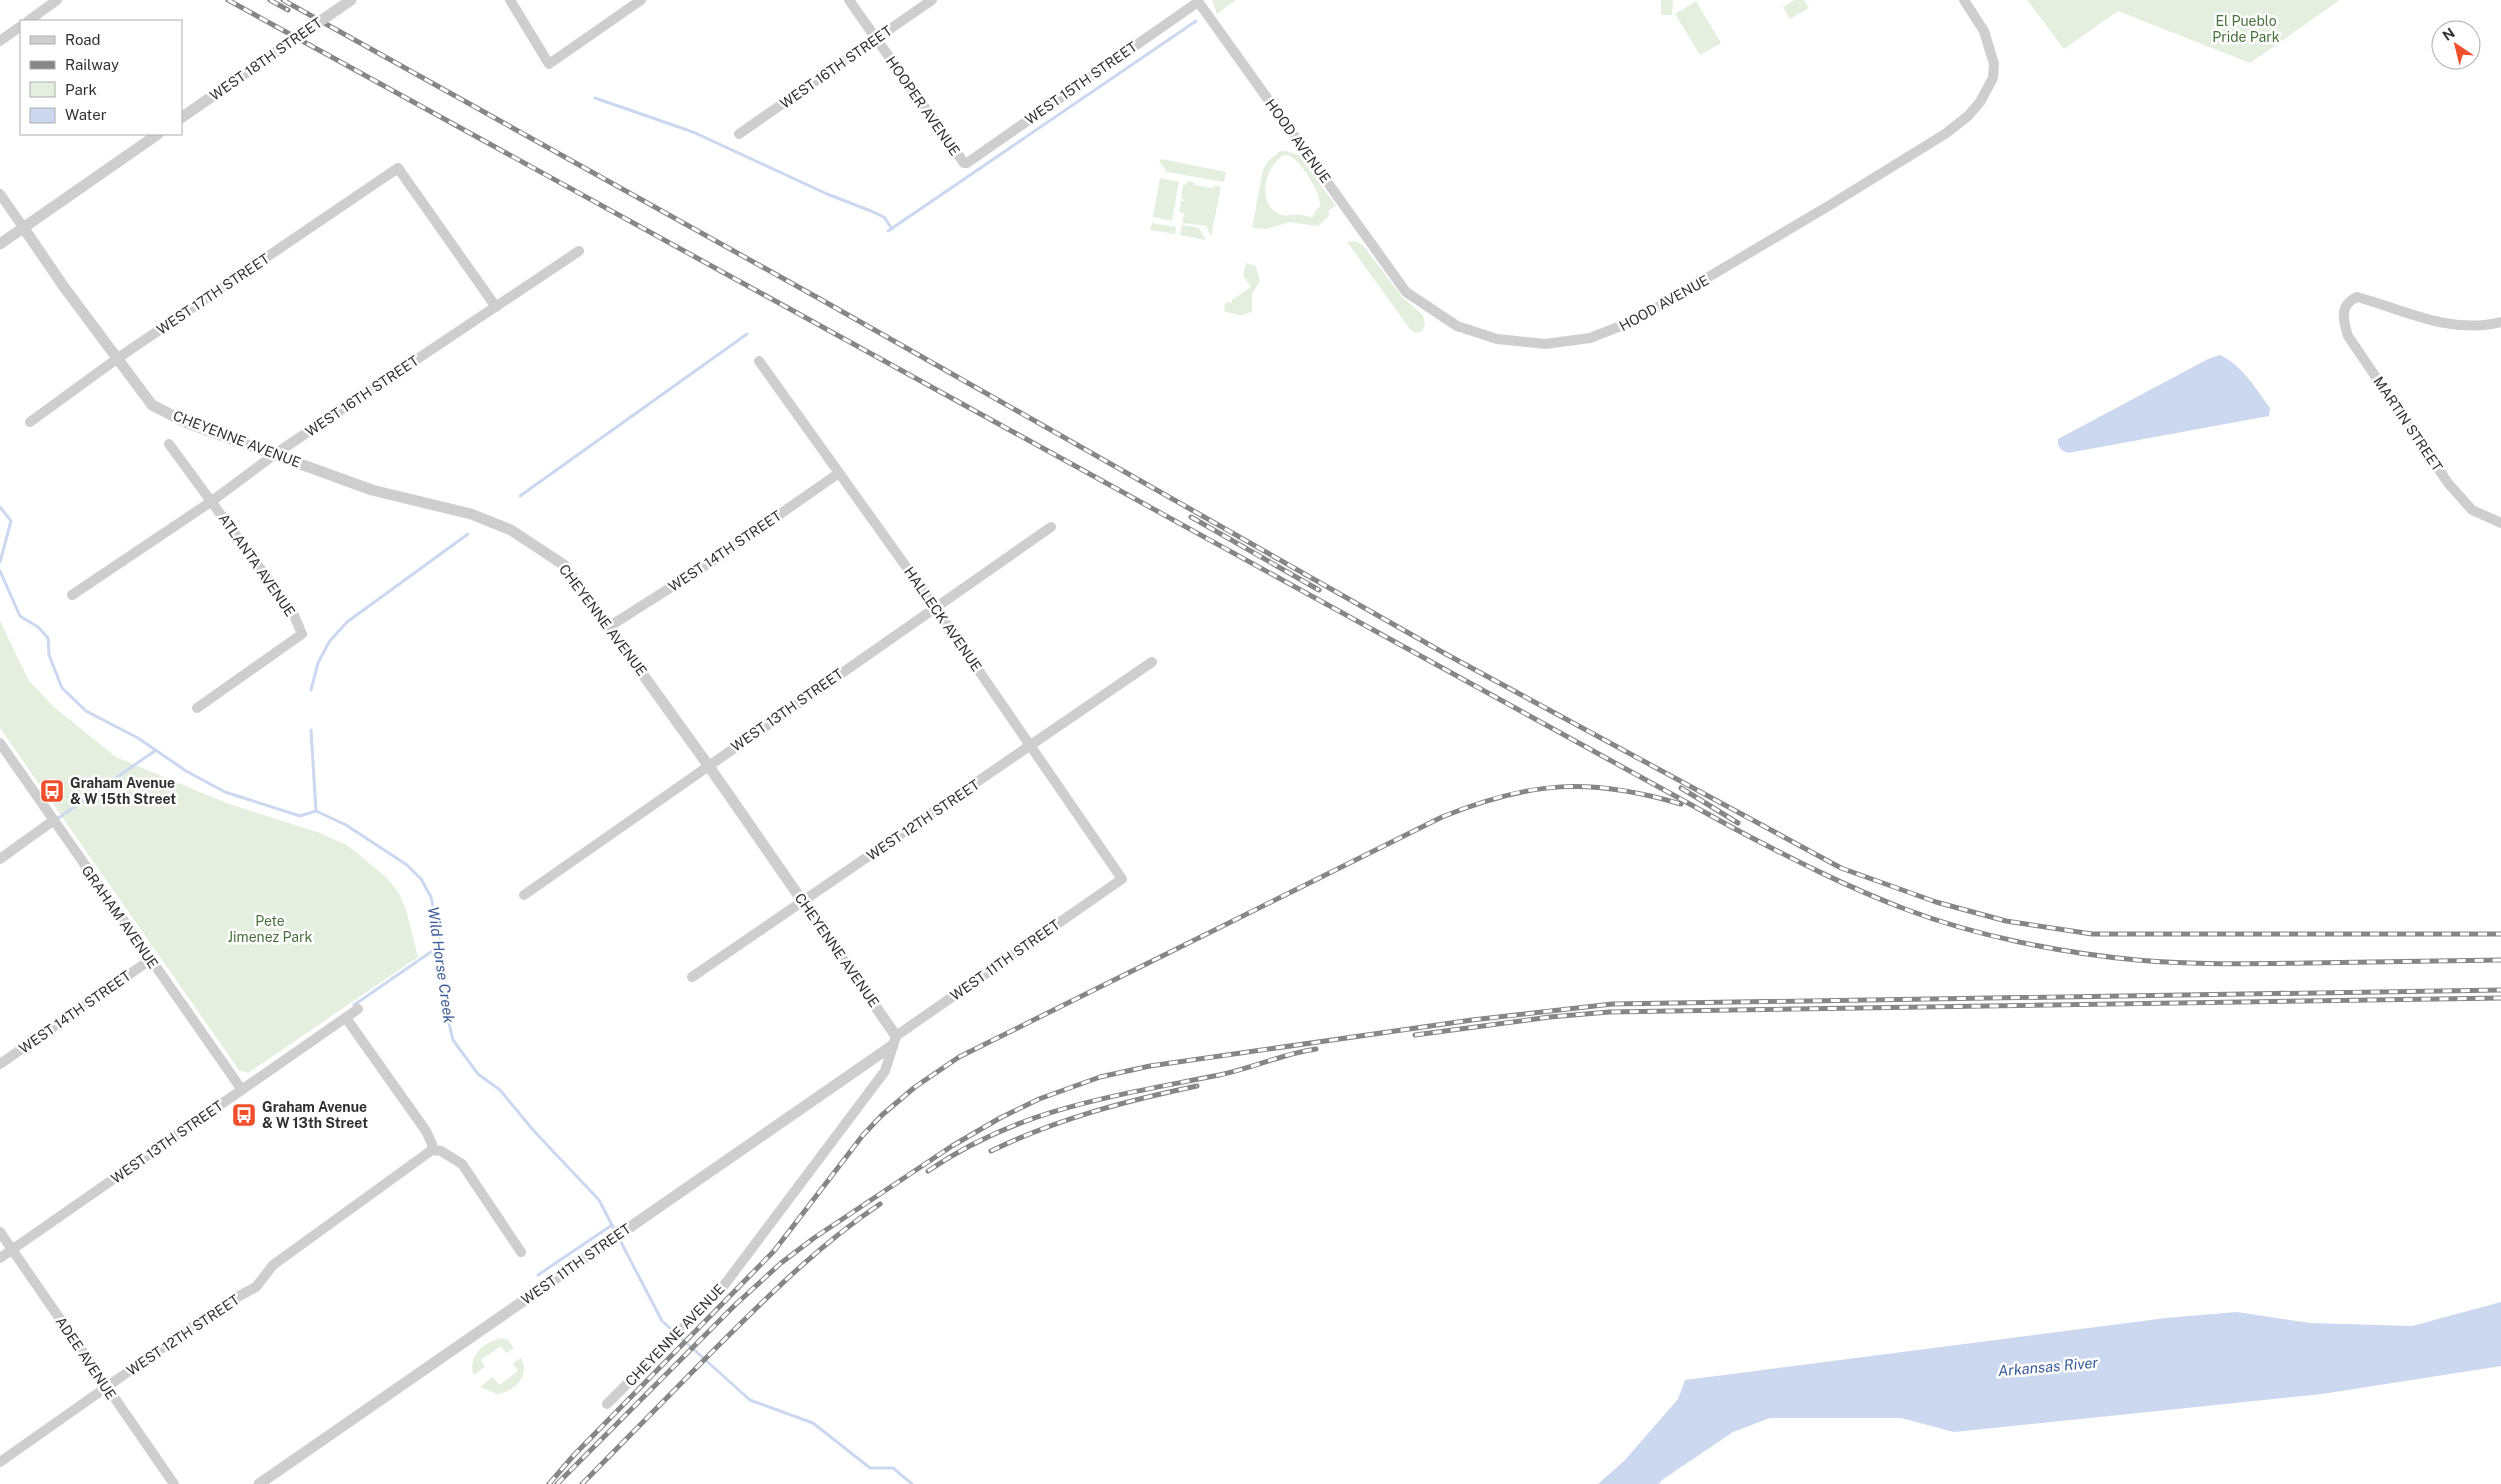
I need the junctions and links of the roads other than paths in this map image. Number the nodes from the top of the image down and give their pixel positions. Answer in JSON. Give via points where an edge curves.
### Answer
{"nodes":[{"id":1,"x":57,"y":0,"type":"edge"},
{"id":2,"x":351,"y":0,"type":"edge"},
{"id":3,"x":510,"y":0,"type":"edge"},
{"id":4,"x":640,"y":0,"type":"edge"},
{"id":5,"x":849,"y":0,"type":"edge"},
{"id":6,"x":932,"y":0,"type":"edge"},
{"id":7,"x":1964,"y":0,"type":"edge"},
{"id":8,"x":1198,"y":1,"type":"edge"},
{"id":9,"x":29,"y":20,"type":"edge"},
{"id":10,"x":20,"y":27,"type":"edge"},
{"id":11,"x":876,"y":40,"type":"junction"},
{"id":12,"x":0,"y":41,"type":"edge"},
{"id":13,"x":182,"y":117,"type":"edge"},
{"id":14,"x":739,"y":134,"type":"dead end"},
{"id":15,"x":157,"y":135,"type":"edge"},
{"id":16,"x":964,"y":163,"type":"joint"},
{"id":17,"x":0,"y":194,"type":"edge"},
{"id":18,"x":23,"y":227,"type":"junction"},
{"id":19,"x":0,"y":244,"type":"edge"},
{"id":20,"x":579,"y":251,"type":"dead end"},
{"id":21,"x":496,"y":306,"type":"junction"},
{"id":22,"x":2501,"y":322,"type":"edge"},
{"id":23,"x":118,"y":358,"type":"junction"},
{"id":24,"x":759,"y":361,"type":"dead end"},
{"id":25,"x":30,"y":422,"type":"dead end"},
{"id":26,"x":170,"y":444,"type":"dead end"},
{"id":27,"x":275,"y":454,"type":"junction"},
{"id":28,"x":839,"y":473,"type":"junction"},
{"id":29,"x":212,"y":501,"type":"junction"},
{"id":30,"x":2501,"y":524,"type":"edge"},
{"id":31,"x":1051,"y":527,"type":"dead end"},
{"id":32,"x":72,"y":595,"type":"dead end"},
{"id":33,"x":935,"y":607,"type":"junction"},
{"id":34,"x":610,"y":626,"type":"junction"},
{"id":35,"x":1152,"y":662,"type":"dead end"},
{"id":36,"x":198,"y":708,"type":"dead end"},
{"id":37,"x":0,"y":743,"type":"edge"},
{"id":38,"x":1030,"y":748,"type":"junction"},
{"id":39,"x":708,"y":765,"type":"junction"},
{"id":40,"x":54,"y":820,"type":"junction"},
{"id":41,"x":0,"y":859,"type":"edge"},
{"id":42,"x":1122,"y":879,"type":"joint"},
{"id":43,"x":524,"y":895,"type":"dead end"},
{"id":44,"x":803,"y":901,"type":"junction"},
{"id":45,"x":150,"y":960,"type":"junction"},
{"id":46,"x":692,"y":977,"type":"dead end"},
{"id":47,"x":358,"y":1009,"type":"dead end"},
{"id":48,"x":346,"y":1018,"type":"junction"},
{"id":49,"x":894,"y":1040,"type":"junction"},
{"id":50,"x":0,"y":1064,"type":"edge"},
{"id":51,"x":242,"y":1090,"type":"junction"},
{"id":52,"x":432,"y":1150,"type":"junction"},
{"id":53,"x":0,"y":1232,"type":"edge"},
{"id":54,"x":12,"y":1249,"type":"junction"},
{"id":55,"x":521,"y":1252,"type":"dead end"},
{"id":56,"x":0,"y":1258,"type":"edge"},
{"id":57,"x":106,"y":1388,"type":"junction"},
{"id":58,"x":607,"y":1404,"type":"dead end"},
{"id":59,"x":0,"y":1462,"type":"edge"},
{"id":60,"x":174,"y":1484,"type":"edge"},
{"id":61,"x":259,"y":1484,"type":"edge"}],
"edges":[{"from":1,"to":9,"type":"street"},
{"from":2,"to":13,"type":"street","name":"WEST 18TH STREET","bridge":true},
{"from":3,"to":4,"type":"street","via":[[550,64]]},
{"from":5,"to":11,"type":"street","name":"HOOPER AVENUE"},
{"from":6,"to":11,"type":"street","name":"WEST 16TH STREET"},
{"from":7,"to":8,"type":"street","name":"HOOD AVENUE","via":[[1987,36],[1994,64],[1993,78],[1968,116],[1830,205],[1636,320],[1590,338],[1546,344],[1497,339],[1457,326],[1406,292]]},
{"from":8,"to":16,"type":"street","name":"WEST 15TH STREET"},
{"from":10,"to":12,"type":"street"},
{"from":11,"to":14,"type":"street","name":"WEST 16TH STREET"},
{"from":11,"to":16,"type":"street","name":"HOOPER AVENUE"},
{"from":15,"to":18,"type":"street"},
{"from":17,"to":18,"type":"street"},
{"from":18,"to":19,"type":"street"},
{"from":18,"to":23,"type":"street"},
{"from":20,"to":21,"type":"street","name":"WEST 16TH STREET"},
{"from":21,"to":23,"type":"street","name":"WEST 17TH STREET","via":[[398,168]]},
{"from":21,"to":27,"type":"street","name":"WEST 16TH STREET"},
{"from":22,"to":30,"type":"street","name":"MARTIN STREET","via":[[2465,326],[2434,322],[2357,297],[2346,304],[2343,314],[2348,336],[2448,483],[2472,510]]},
{"from":23,"to":25,"type":"street","name":"WEST 17TH STREET"},
{"from":23,"to":27,"type":"street","name":"CHEYENNE AVENUE","via":[[152,405],[187,423]]},
{"from":24,"to":28,"type":"street","name":"HALLECK AVENUE"},
{"from":26,"to":29,"type":"street","name":"ATLANTA AVENUE"},
{"from":27,"to":29,"type":"street","name":"WEST 16TH STREET"},
{"from":27,"to":34,"type":"street","name":"CHEYENNE AVENUE","via":[[372,490],[471,514],[511,530],[564,565]]},
{"from":28,"to":33,"type":"street","name":"HALLECK AVENUE"},
{"from":28,"to":34,"type":"street","name":"WEST 14TH STREET","via":[[714,560]]},
{"from":29,"to":32,"type":"street","name":"WEST 16TH STREET"},
{"from":29,"to":36,"type":"street","name":"ATLANTA AVENUE","via":[[293,613],[302,634]]},
{"from":31,"to":33,"type":"street","name":"WEST 13TH STREET"},
{"from":33,"to":38,"type":"street","name":"HALLECK AVENUE"},
{"from":33,"to":39,"type":"street","name":"WEST 13TH STREET"},
{"from":34,"to":39,"type":"street","name":"CHEYENNE AVENUE"},
{"from":35,"to":38,"type":"street","name":"WEST 12TH STREET"},
{"from":37,"to":40,"type":"street","name":"GRAHAM AVENUE"},
{"from":38,"to":42,"type":"street","name":"HALLECK AVENUE"},
{"from":38,"to":44,"type":"street","name":"WEST 12TH STREET"},
{"from":39,"to":43,"type":"street","name":"WEST 13TH STREET"},
{"from":39,"to":44,"type":"street","name":"CHEYENNE AVENUE"},
{"from":40,"to":41,"type":"street"},
{"from":40,"to":45,"type":"street","name":"GRAHAM AVENUE"},
{"from":42,"to":49,"type":"street","name":"WEST 11TH STREET"},
{"from":44,"to":46,"type":"street","name":"WEST 12TH STREET"},
{"from":44,"to":49,"type":"street","name":"CHEYENNE AVENUE"},
{"from":45,"to":50,"type":"street","name":"WEST 14TH STREET"},
{"from":45,"to":51,"type":"street","name":"GRAHAM AVENUE"},
{"from":47,"to":48,"type":"street","name":"WEST 13TH STREET"},
{"from":48,"to":51,"type":"street","name":"WEST 13TH STREET"},
{"from":48,"to":52,"type":"street","via":[[426,1131]]},
{"from":49,"to":58,"type":"street","name":"CHEYENNE AVENUE","via":[[885,1071],[719,1292]]},
{"from":49,"to":61,"type":"street","name":"WEST 11TH STREET"},
{"from":51,"to":54,"type":"street","name":"WEST 13TH STREET"},
{"from":52,"to":55,"type":"street","via":[[441,1151],[462,1164]]},
{"from":52,"to":57,"type":"street","name":"WEST 12TH STREET","via":[[273,1265],[256,1287],[226,1303]]},
{"from":53,"to":54,"type":"street","name":"ADEE AVENUE"},
{"from":54,"to":56,"type":"street","name":"WEST 13TH STREET"},
{"from":54,"to":57,"type":"street","name":"ADEE AVENUE"},
{"from":57,"to":59,"type":"street","name":"WEST 12TH STREET"},
{"from":57,"to":60,"type":"street","name":"ADEE AVENUE"}]}
